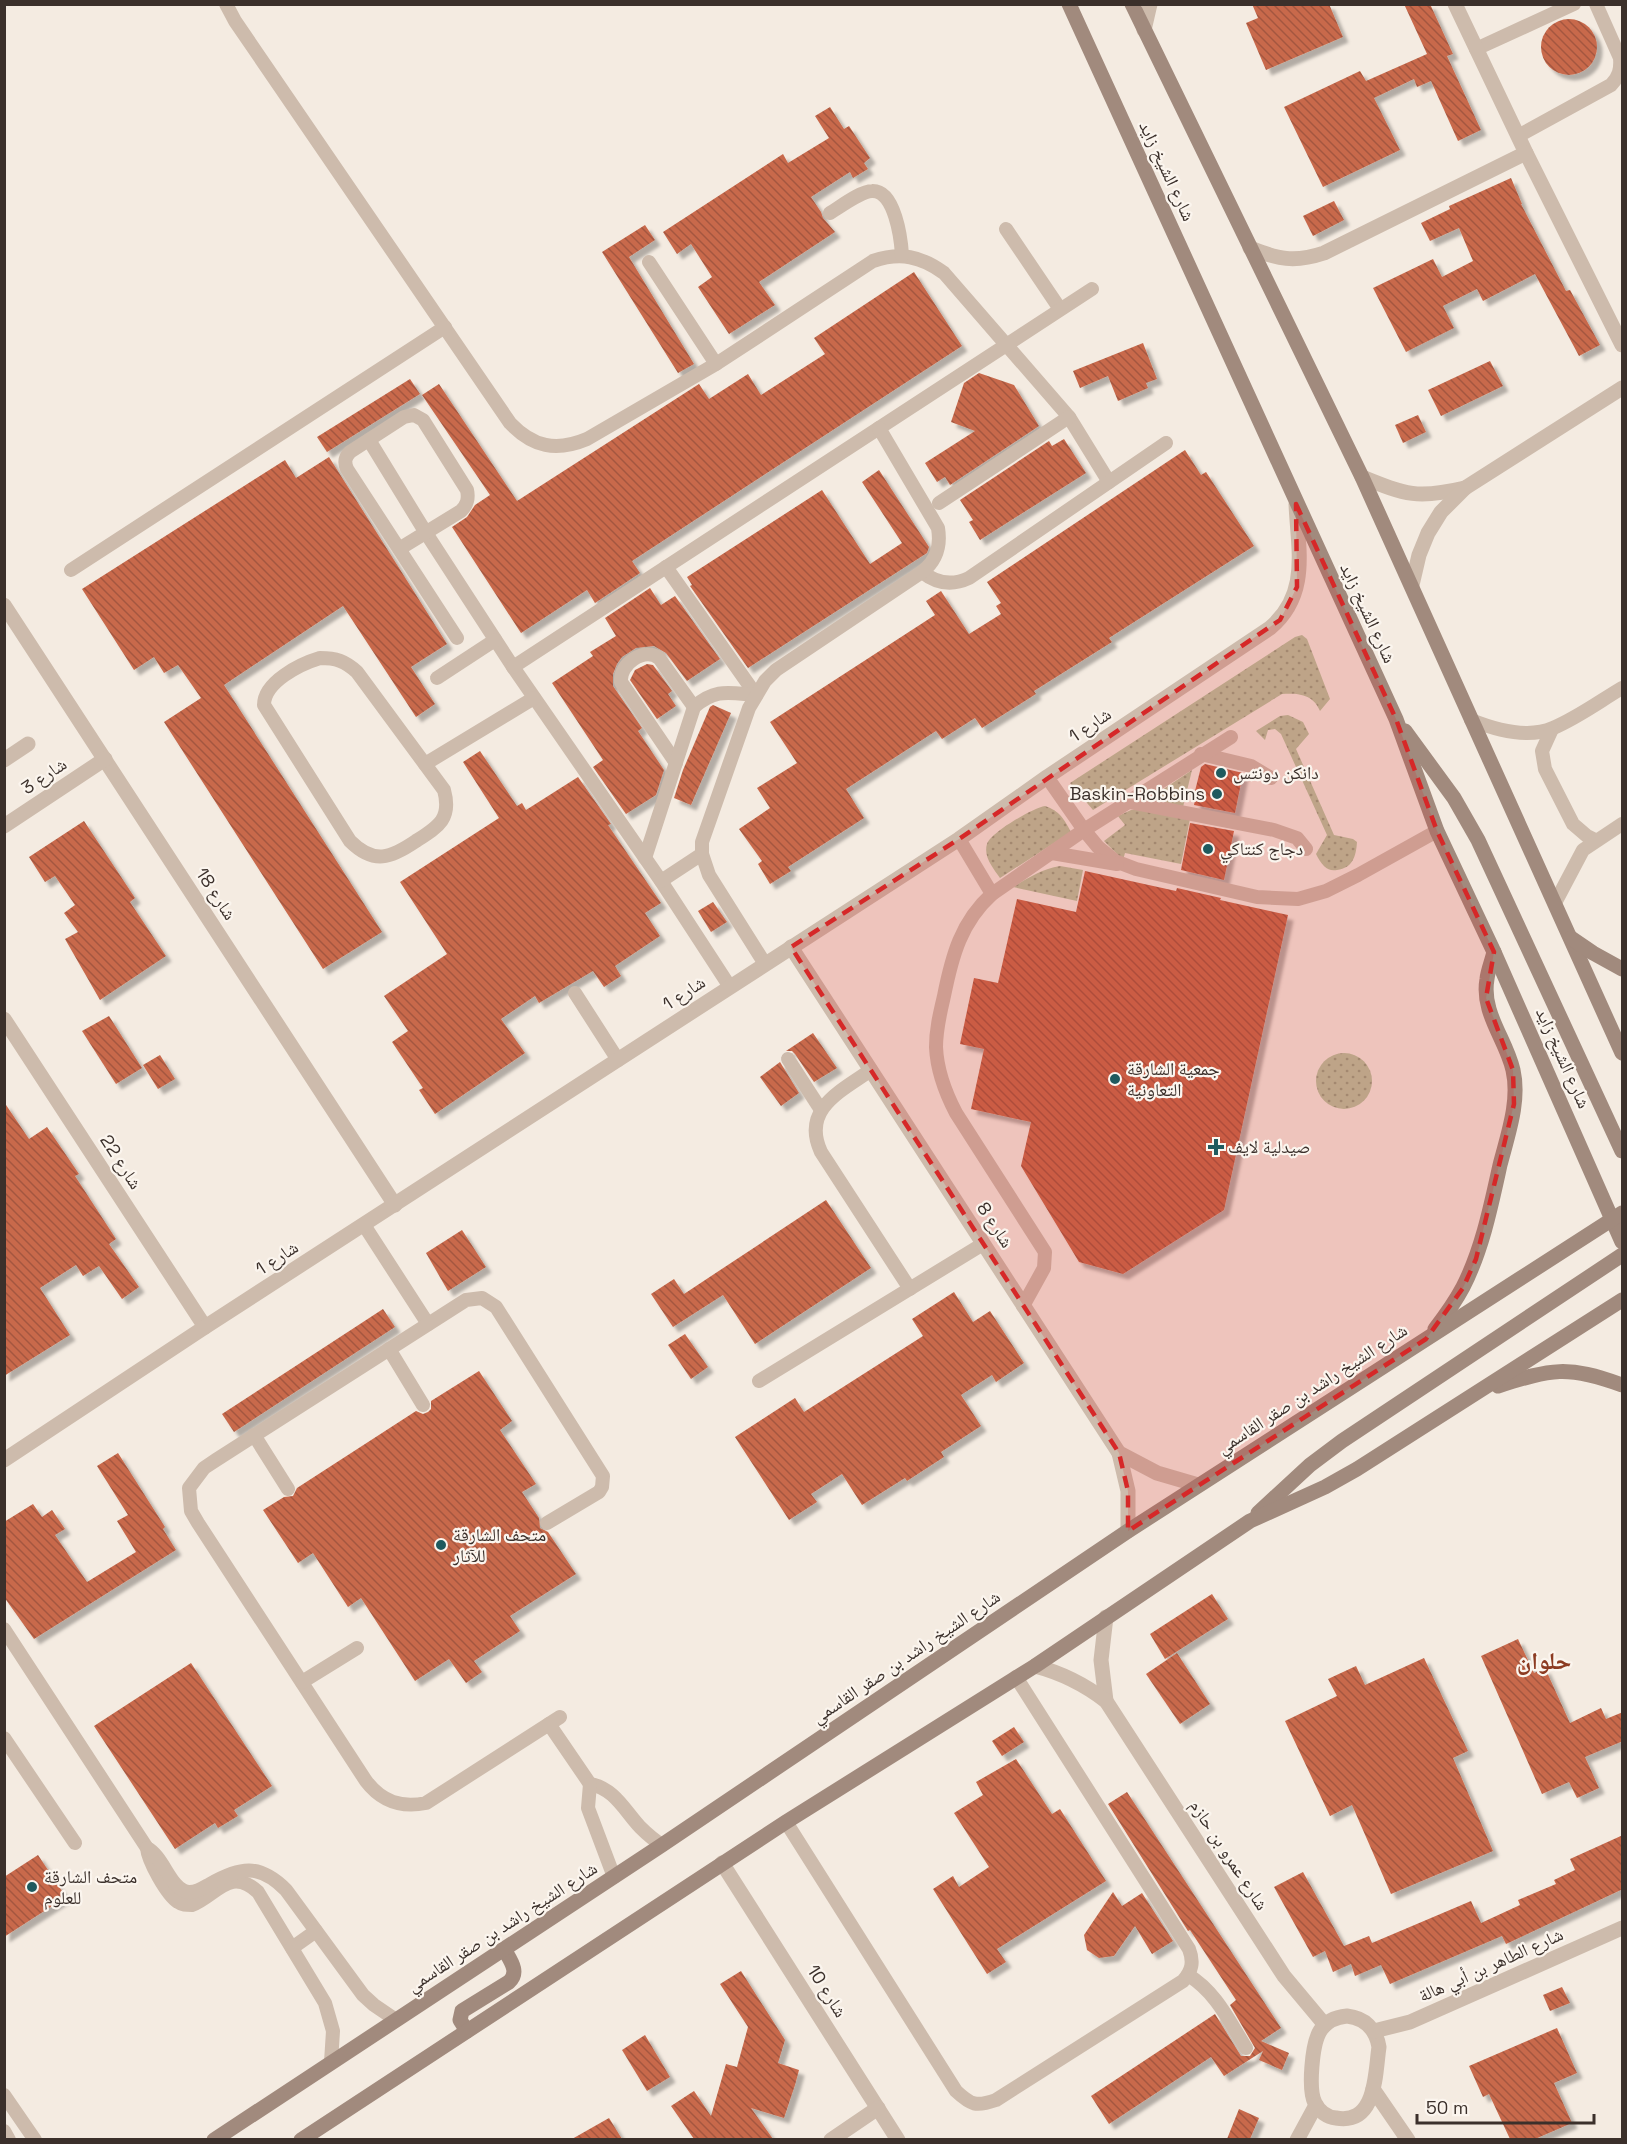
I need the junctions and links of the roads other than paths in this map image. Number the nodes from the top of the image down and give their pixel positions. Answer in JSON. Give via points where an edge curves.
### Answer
{"nodes":[{"id":1,"x":226,"y":4,"type":"edge"},
{"id":2,"x":1069,"y":4,"type":"edge"},
{"id":3,"x":1131,"y":4,"type":"edge"},
{"id":4,"x":1150,"y":4,"type":"edge"},
{"id":5,"x":1455,"y":4,"type":"edge"},
{"id":6,"x":1574,"y":4,"type":"edge"},
{"id":7,"x":1596,"y":4,"type":"edge"},
{"id":8,"x":1144,"y":30,"type":"junction"},
{"id":9,"x":1476,"y":49,"type":"junction"},
{"id":10,"x":1518,"y":136,"type":"junction"},
{"id":11,"x":1526,"y":153,"type":"junction"},
{"id":12,"x":830,"y":213,"type":"dead end"},
{"id":13,"x":1006,"y":229,"type":"dead end"},
{"id":14,"x":1250,"y":248,"type":"junction"},
{"id":15,"x":902,"y":255,"type":"junction"},
{"id":16,"x":649,"y":262,"type":"dead end"},
{"id":17,"x":1092,"y":289,"type":"dead end"},
{"id":18,"x":1060,"y":309,"type":"junction"},
{"id":19,"x":445,"y":327,"type":"junction"},
{"id":20,"x":1005,"y":344,"type":"junction"},
{"id":21,"x":1623,"y":345,"type":"edge"},
{"id":22,"x":716,"y":364,"type":"junction"},
{"id":23,"x":1623,"y":388,"type":"edge"},
{"id":24,"x":1069,"y":417,"type":"junction"},
{"id":25,"x":879,"y":428,"type":"junction"},
{"id":26,"x":369,"y":440,"type":"junction"},
{"id":27,"x":1166,"y":443,"type":"dead end"},
{"id":28,"x":1362,"y":477,"type":"junction"},
{"id":29,"x":1109,"y":482,"type":"junction"},
{"id":30,"x":1465,"y":488,"type":"junction"},
{"id":31,"x":939,"y":503,"type":"dead end"},
{"id":32,"x":1296,"y":504,"type":"junction"},
{"id":33,"x":426,"y":533,"type":"junction"},
{"id":34,"x":399,"y":549,"type":"junction"},
{"id":35,"x":666,"y":567,"type":"junction"},
{"id":36,"x":71,"y":570,"type":"dead end"},
{"id":37,"x":922,"y":572,"type":"junction"},
{"id":38,"x":1412,"y":585,"type":"junction"},
{"id":39,"x":4,"y":605,"type":"edge"},
{"id":40,"x":457,"y":638,"type":"dead end"},
{"id":41,"x":495,"y":640,"type":"junction"},
{"id":42,"x":513,"y":667,"type":"junction"},
{"id":43,"x":437,"y":678,"type":"dead end"},
{"id":44,"x":1623,"y":688,"type":"edge"},
{"id":45,"x":756,"y":695,"type":"junction"},
{"id":46,"x":534,"y":698,"type":"junction"},
{"id":47,"x":694,"y":707,"type":"junction"},
{"id":48,"x":1396,"y":719,"type":"junction"},
{"id":49,"x":1471,"y":720,"type":"junction"},
{"id":50,"x":1552,"y":729,"type":"junction"},
{"id":51,"x":1231,"y":737,"type":"dead end"},
{"id":52,"x":28,"y":744,"type":"dead end"},
{"id":53,"x":1201,"y":754,"type":"junction"},
{"id":54,"x":4,"y":759,"type":"edge"},
{"id":55,"x":105,"y":759,"type":"junction"},
{"id":56,"x":676,"y":763,"type":"junction"},
{"id":57,"x":425,"y":764,"type":"junction"},
{"id":58,"x":1047,"y":777,"type":"junction"},
{"id":59,"x":1271,"y":778,"type":"dead end"},
{"id":60,"x":1129,"y":802,"type":"junction"},
{"id":61,"x":1623,"y":824,"type":"edge"},
{"id":62,"x":4,"y":826,"type":"edge"},
{"id":63,"x":1084,"y":830,"type":"junction"},
{"id":64,"x":1437,"y":831,"type":"junction"},
{"id":65,"x":959,"y":839,"type":"junction"},
{"id":66,"x":1596,"y":840,"type":"junction"},
{"id":67,"x":1306,"y":849,"type":"dead end"},
{"id":68,"x":1052,"y":853,"type":"junction"},
{"id":69,"x":702,"y":854,"type":"junction"},
{"id":70,"x":645,"y":858,"type":"junction"},
{"id":71,"x":1125,"y":866,"type":"junction"},
{"id":72,"x":661,"y":881,"type":"junction"},
{"id":73,"x":992,"y":894,"type":"junction"},
{"id":74,"x":1555,"y":903,"type":"junction"},
{"id":75,"x":1571,"y":938,"type":"junction"},
{"id":76,"x":791,"y":946,"type":"junction"},
{"id":77,"x":1494,"y":952,"type":"junction"},
{"id":78,"x":765,"y":964,"type":"junction"},
{"id":79,"x":1623,"y":969,"type":"edge"},
{"id":80,"x":730,"y":987,"type":"junction"},
{"id":81,"x":575,"y":993,"type":"dead end"},
{"id":82,"x":4,"y":1018,"type":"edge"},
{"id":83,"x":1623,"y":1053,"type":"edge"},
{"id":84,"x":788,"y":1059,"type":"dead end"},
{"id":85,"x":618,"y":1060,"type":"junction"},
{"id":86,"x":871,"y":1070,"type":"junction"},
{"id":87,"x":821,"y":1110,"type":"junction"},
{"id":88,"x":1623,"y":1151,"type":"edge"},
{"id":89,"x":395,"y":1205,"type":"junction"},
{"id":90,"x":1619,"y":1218,"type":"edge"},
{"id":91,"x":364,"y":1225,"type":"junction"},
{"id":92,"x":1623,"y":1242,"type":"edge"},
{"id":93,"x":983,"y":1244,"type":"junction"},
{"id":94,"x":1623,"y":1256,"type":"edge"},
{"id":95,"x":910,"y":1289,"type":"junction"},
{"id":96,"x":1623,"y":1300,"type":"edge"},
{"id":97,"x":1023,"y":1306,"type":"junction"},
{"id":98,"x":428,"y":1324,"type":"junction"},
{"id":99,"x":205,"y":1327,"type":"junction"},
{"id":100,"x":1426,"y":1339,"type":"junction"},
{"id":101,"x":389,"y":1349,"type":"junction"},
{"id":102,"x":759,"y":1381,"type":"dead end"},
{"id":103,"x":1623,"y":1385,"type":"edge"},
{"id":104,"x":1478,"y":1393,"type":"junction"},
{"id":105,"x":423,"y":1405,"type":"dead end"},
{"id":106,"x":254,"y":1435,"type":"junction"},
{"id":107,"x":1119,"y":1453,"type":"junction"},
{"id":108,"x":5,"y":1458,"type":"edge"},
{"id":109,"x":1198,"y":1485,"type":"junction"},
{"id":110,"x":288,"y":1489,"type":"dead end"},
{"id":111,"x":1250,"y":1521,"type":"junction"},
{"id":112,"x":547,"y":1523,"type":"dead end"},
{"id":113,"x":1128,"y":1531,"type":"junction"},
{"id":114,"x":1106,"y":1617,"type":"junction"},
{"id":115,"x":4,"y":1629,"type":"edge"},
{"id":116,"x":357,"y":1648,"type":"dead end"},
{"id":117,"x":1035,"y":1666,"type":"junction"},
{"id":118,"x":1016,"y":1677,"type":"junction"},
{"id":119,"x":302,"y":1683,"type":"junction"},
{"id":120,"x":1106,"y":1701,"type":"junction"},
{"id":121,"x":4,"y":1738,"type":"edge"},
{"id":122,"x":590,"y":1784,"type":"junction"},
{"id":123,"x":786,"y":1822,"type":"junction"},
{"id":124,"x":75,"y":1843,"type":"dead end"},
{"id":125,"x":662,"y":1845,"type":"junction"},
{"id":126,"x":147,"y":1848,"type":"junction"},
{"id":127,"x":722,"y":1863,"type":"junction"},
{"id":128,"x":614,"y":1877,"type":"junction"},
{"id":129,"x":1622,"y":1929,"type":"edge"},
{"id":130,"x":316,"y":1931,"type":"junction"},
{"id":131,"x":292,"y":1948,"type":"junction"},
{"id":132,"x":504,"y":1949,"type":"junction"},
{"id":133,"x":1188,"y":1975,"type":"junction"},
{"id":134,"x":396,"y":2020,"type":"junction"},
{"id":135,"x":1325,"y":2025,"type":"junction"},
{"id":136,"x":467,"y":2031,"type":"junction"},
{"id":137,"x":1374,"y":2031,"type":"junction"},
{"id":138,"x":1246,"y":2048,"type":"dead end"},
{"id":139,"x":331,"y":2062,"type":"junction"},
{"id":140,"x":1373,"y":2089,"type":"junction"},
{"id":141,"x":4,"y":2095,"type":"edge"},
{"id":142,"x":1316,"y":2105,"type":"junction"},
{"id":143,"x":878,"y":2108,"type":"junction"},
{"id":144,"x":4,"y":2132,"type":"edge"},
{"id":145,"x":9,"y":2139,"type":"edge"},
{"id":146,"x":35,"y":2139,"type":"edge"},
{"id":147,"x":214,"y":2139,"type":"edge"},
{"id":148,"x":301,"y":2139,"type":"edge"},
{"id":149,"x":831,"y":2139,"type":"edge"},
{"id":150,"x":898,"y":2139,"type":"edge"},
{"id":151,"x":1297,"y":2139,"type":"edge"},
{"id":152,"x":1408,"y":2139,"type":"edge"}],
"edges":[{"from":1,"to":19,"type":"lane"},
{"from":2,"to":32,"type":"main road","name":"شارع الشيخ زايد"},
{"from":3,"to":8,"type":"main road"},
{"from":4,"to":8,"type":"street"},
{"from":5,"to":9,"type":"street"},
{"from":6,"to":9,"type":"lane"},
{"from":7,"to":10,"type":"lane","via":[[1620,58],[1616,80]]},
{"from":8,"to":14,"type":"main road"},
{"from":9,"to":10,"type":"street"},
{"from":10,"to":11,"type":"street"},
{"from":11,"to":14,"type":"street","via":[[1324,253],[1298,260]]},
{"from":11,"to":21,"type":"street"},
{"from":12,"to":15,"type":"lane","via":[[864,192],[878,192],[895,214]]},
{"from":13,"to":18,"type":"lane"},
{"from":14,"to":28,"type":"main road"},
{"from":15,"to":20,"type":"lane","via":[[931,264],[944,273]]},
{"from":15,"to":22,"type":"lane","via":[[873,261]]},
{"from":16,"to":22,"type":"lane"},
{"from":17,"to":18,"type":"lane"},
{"from":18,"to":20,"type":"lane"},
{"from":19,"to":22,"type":"lane","via":[[510,423],[529,439],[552,446],[587,439]]},
{"from":19,"to":36,"type":"lane"},
{"from":20,"to":24,"type":"lane"},
{"from":20,"to":25,"type":"lane"},
{"from":23,"to":30,"type":"street"},
{"from":24,"to":29,"type":"lane"},
{"from":24,"to":31,"type":"lane"},
{"from":25,"to":35,"type":"lane"},
{"from":25,"to":37,"type":"lane","via":[[938,528],[939,548],[930,566]]},
{"from":26,"to":33,"type":"lane"},
{"from":26,"to":33,"type":"lane","via":[[404,417],[419,416],[467,490],[465,507]]},
{"from":26,"to":34,"type":"lane","via":[[346,455],[345,465]]},
{"from":27,"to":29,"type":"lane"},
{"from":28,"to":30,"type":"street","via":[[1413,494]]},
{"from":28,"to":38,"type":"main road"},
{"from":29,"to":37,"type":"lane","via":[[969,578],[945,583]]},
{"from":30,"to":38,"type":"street","via":[[1441,512],[1428,533]]},
{"from":32,"to":48,"type":"main road","name":"شارع الشيخ زايد"},
{"from":32,"to":58,"type":"street","name":"شارع 1","via":[[1298,587],[1280,620]]},
{"from":33,"to":34,"type":"lane"},
{"from":33,"to":41,"type":"lane"},
{"from":34,"to":40,"type":"lane"},
{"from":35,"to":42,"type":"lane"},
{"from":35,"to":45,"type":"lane"},
{"from":37,"to":45,"type":"lane","via":[[776,670]]},
{"from":38,"to":49,"type":"main road"},
{"from":39,"to":55,"type":"street","name":"شارع 18"},
{"from":41,"to":42,"type":"lane"},
{"from":41,"to":43,"type":"lane"},
{"from":42,"to":46,"type":"lane"},
{"from":44,"to":50,"type":"lane"},
{"from":45,"to":47,"type":"lane","via":[[707,696]]},
{"from":45,"to":69,"type":"lane","via":[[705,831]]},
{"from":46,"to":57,"type":"lane"},
{"from":46,"to":70,"type":"lane"},
{"from":47,"to":56,"type":"lane"},
{"from":47,"to":56,"type":"lane","via":[[653,654],[646,653],[623,667],[621,681]]},
{"from":48,"to":64,"type":"main road","name":"شارع الشيخ زايد"},
{"from":48,"to":88,"type":"main road","via":[[1432,765],[1478,840]]},
{"from":49,"to":50,"type":"lane","via":[[1511,732]]},
{"from":49,"to":74,"type":"main road"},
{"from":50,"to":66,"type":"lane","via":[[1542,751],[1545,769],[1573,824]]},
{"from":51,"to":53,"type":"lane"},
{"from":52,"to":54,"type":"street"},
{"from":53,"to":59,"type":"lane","via":[[1251,766]]},
{"from":53,"to":60,"type":"lane"},
{"from":55,"to":62,"type":"street","name":"شارع 3"},
{"from":55,"to":89,"type":"street","name":"شارع 18"},
{"from":56,"to":70,"type":"lane"},
{"from":57,"to":57,"type":"lane","via":[[347,663],[334,658],[307,662],[274,683],[264,697],[268,713],[350,841],[367,854],[398,854],[442,822],[447,800]]},
{"from":58,"to":63,"type":"lane"},
{"from":58,"to":65,"type":"street","name":"شارع 1"},
{"from":60,"to":63,"type":"lane"},
{"from":60,"to":67,"type":"lane","via":[[1274,830],[1297,838]]},
{"from":61,"to":66,"type":"lane"},
{"from":63,"to":68,"type":"lane"},
{"from":63,"to":71,"type":"lane","via":[[1106,855]]},
{"from":64,"to":71,"type":"lane","via":[[1332,888],[1298,899],[1257,897]]},
{"from":64,"to":77,"type":"main road","name":"شارع الشيخ زايد"},
{"from":65,"to":73,"type":"lane"},
{"from":65,"to":76,"type":"street","name":"شارع 1"},
{"from":66,"to":74,"type":"lane","via":[[1583,850]]},
{"from":68,"to":71,"type":"lane"},
{"from":68,"to":73,"type":"lane"},
{"from":69,"to":72,"type":"lane"},
{"from":69,"to":78,"type":"lane","via":[[709,875]]},
{"from":70,"to":72,"type":"lane"},
{"from":72,"to":80,"type":"lane"},
{"from":73,"to":97,"type":"lane","via":[[968,922],[952,957],[936,1048],[942,1082],[956,1113],[1045,1252],[1044,1268]]},
{"from":74,"to":75,"type":"main road"},
{"from":75,"to":79,"type":"main road"},
{"from":75,"to":83,"type":"main road"},
{"from":76,"to":78,"type":"street","name":"شارع 1"},
{"from":76,"to":86,"type":"street","name":"شارع 8"},
{"from":77,"to":90,"type":"main road","name":"شارع الشيخ زايد"},
{"from":77,"to":100,"type":"main road","via":[[1486,978],[1486,998],[1513,1070],[1514,1104],[1476,1259],[1463,1288]]},
{"from":78,"to":80,"type":"street","name":"شارع 1"},
{"from":80,"to":85,"type":"street","name":"شارع 1"},
{"from":81,"to":85,"type":"lane"},
{"from":82,"to":99,"type":"street","name":"شارع 22"},
{"from":84,"to":87,"type":"lane"},
{"from":85,"to":89,"type":"street","name":"شارع 1"},
{"from":86,"to":87,"type":"lane","via":[[832,1097]]},
{"from":86,"to":93,"type":"street","name":"شارع 8"},
{"from":87,"to":95,"type":"lane","via":[[815,1127],[817,1144]]},
{"from":89,"to":91,"type":"street","name":"شارع 1"},
{"from":90,"to":92,"type":"main road","name":"شارع الشيخ زايد"},
{"from":90,"to":100,"type":"main road","name":"شارع الشيخ راشد بن صقر القاسمي"},
{"from":91,"to":98,"type":"lane"},
{"from":91,"to":99,"type":"street","name":"شارع 1"},
{"from":93,"to":95,"type":"lane"},
{"from":93,"to":97,"type":"street","name":"شارع 8"},
{"from":94,"to":111,"type":"main road","via":[[1342,1441]]},
{"from":95,"to":102,"type":"lane"},
{"from":96,"to":104,"type":"main road"},
{"from":97,"to":107,"type":"street","name":"شارع 8"},
{"from":98,"to":101,"type":"lane"},
{"from":98,"to":112,"type":"lane","via":[[466,1300],[490,1301],[601,1472],[604,1482],[599,1492]]},
{"from":99,"to":108,"type":"street","name":"شارع 1"},
{"from":100,"to":109,"type":"main road","name":"شارع الشيخ راشد بن صقر القاسمي"},
{"from":101,"to":105,"type":"lane"},
{"from":101,"to":106,"type":"lane"},
{"from":103,"to":104,"type":"main road","via":[[1595,1375],[1559,1371],[1541,1372]]},
{"from":104,"to":111,"type":"main road","via":[[1341,1478]]},
{"from":106,"to":110,"type":"lane"},
{"from":106,"to":119,"type":"lane","via":[[204,1468],[189,1488],[191,1511]]},
{"from":107,"to":109,"type":"street","name":"شارع 8","via":[[1156,1473]]},
{"from":107,"to":113,"type":"street","via":[[1128,1491]]},
{"from":109,"to":113,"type":"main road","name":"شارع الشيخ راشد بن صقر القاسمي"},
{"from":111,"to":114,"type":"main road"},
{"from":113,"to":125,"type":"main road","name":"شارع الشيخ راشد بن صقر القاسمي"},
{"from":114,"to":117,"type":"main road"},
{"from":114,"to":120,"type":"street","name":"شارع عمرو بن حازم","via":[[1101,1660]]},
{"from":115,"to":126,"type":"lane"},
{"from":116,"to":119,"type":"lane"},
{"from":117,"to":118,"type":"main road"},
{"from":117,"to":120,"type":"street","name":"شارع عمرو بن حازم","via":[[1073,1679]]},
{"from":118,"to":123,"type":"main road"},
{"from":118,"to":133,"type":"lane","via":[[1189,1949],[1192,1966]]},
{"from":119,"to":122,"type":"lane","via":[[374,1792],[399,1805],[413,1806],[439,1797],[555,1721]]},
{"from":120,"to":135,"type":"street","name":"شارع عمرو بن حازم","via":[[1272,1958]]},
{"from":121,"to":124,"type":"lane"},
{"from":122,"to":125,"type":"lane","via":[[611,1793],[640,1827]]},
{"from":122,"to":128,"type":"lane","via":[[588,1808]]},
{"from":123,"to":127,"type":"main road"},
{"from":123,"to":133,"type":"lane","via":[[956,2091],[967,2102],[982,2105],[996,2100]]},
{"from":125,"to":128,"type":"main road","name":"شارع الشيخ راشد بن صقر القاسمي"},
{"from":126,"to":130,"type":"lane","via":[[158,1857],[177,1887],[188,1892],[240,1871],[270,1877],[286,1890]]},
{"from":126,"to":131,"type":"lane","via":[[149,1860],[181,1904],[197,1903],[227,1883],[252,1886]]},
{"from":127,"to":136,"type":"main road"},
{"from":127,"to":143,"type":"street","name":"شارع 10"},
{"from":128,"to":132,"type":"main road","name":"شارع الشيخ راشد بن صقر القاسمي"},
{"from":129,"to":137,"type":"street","name":"شارع الطاهر بن أبي هالة","via":[[1410,2022]]},
{"from":130,"to":131,"type":"lane"},
{"from":130,"to":134,"type":"lane","via":[[363,1995]]},
{"from":131,"to":139,"type":"lane","via":[[329,2012],[333,2031]]},
{"from":132,"to":134,"type":"main road","name":"شارع الشيخ راشد بن صقر القاسمي"},
{"from":132,"to":136,"type":"main road","via":[[514,1977],[462,2011],[460,2020]]},
{"from":133,"to":138,"type":"lane","via":[[1216,1999]]},
{"from":134,"to":139,"type":"main road","name":"شارع الشيخ راشد بن صقر القاسمي"},
{"from":135,"to":137,"type":"street","via":[[1339,2017],[1355,2017]]},
{"from":135,"to":142,"type":"street","via":[[1316,2041],[1311,2086]]},
{"from":136,"to":148,"type":"main road"},
{"from":137,"to":140,"type":"street","via":[[1379,2047]]},
{"from":139,"to":147,"type":"main road","name":"شارع الشيخ راشد بن صقر القاسمي"},
{"from":140,"to":142,"type":"street","via":[[1366,2108],[1350,2118],[1331,2117]]},
{"from":140,"to":152,"type":"street"},
{"from":141,"to":146,"type":"lane"},
{"from":142,"to":151,"type":"street"},
{"from":143,"to":149,"type":"street"},
{"from":143,"to":150,"type":"street","name":"شارع 10"},
{"from":144,"to":145,"type":"lane"}]}
